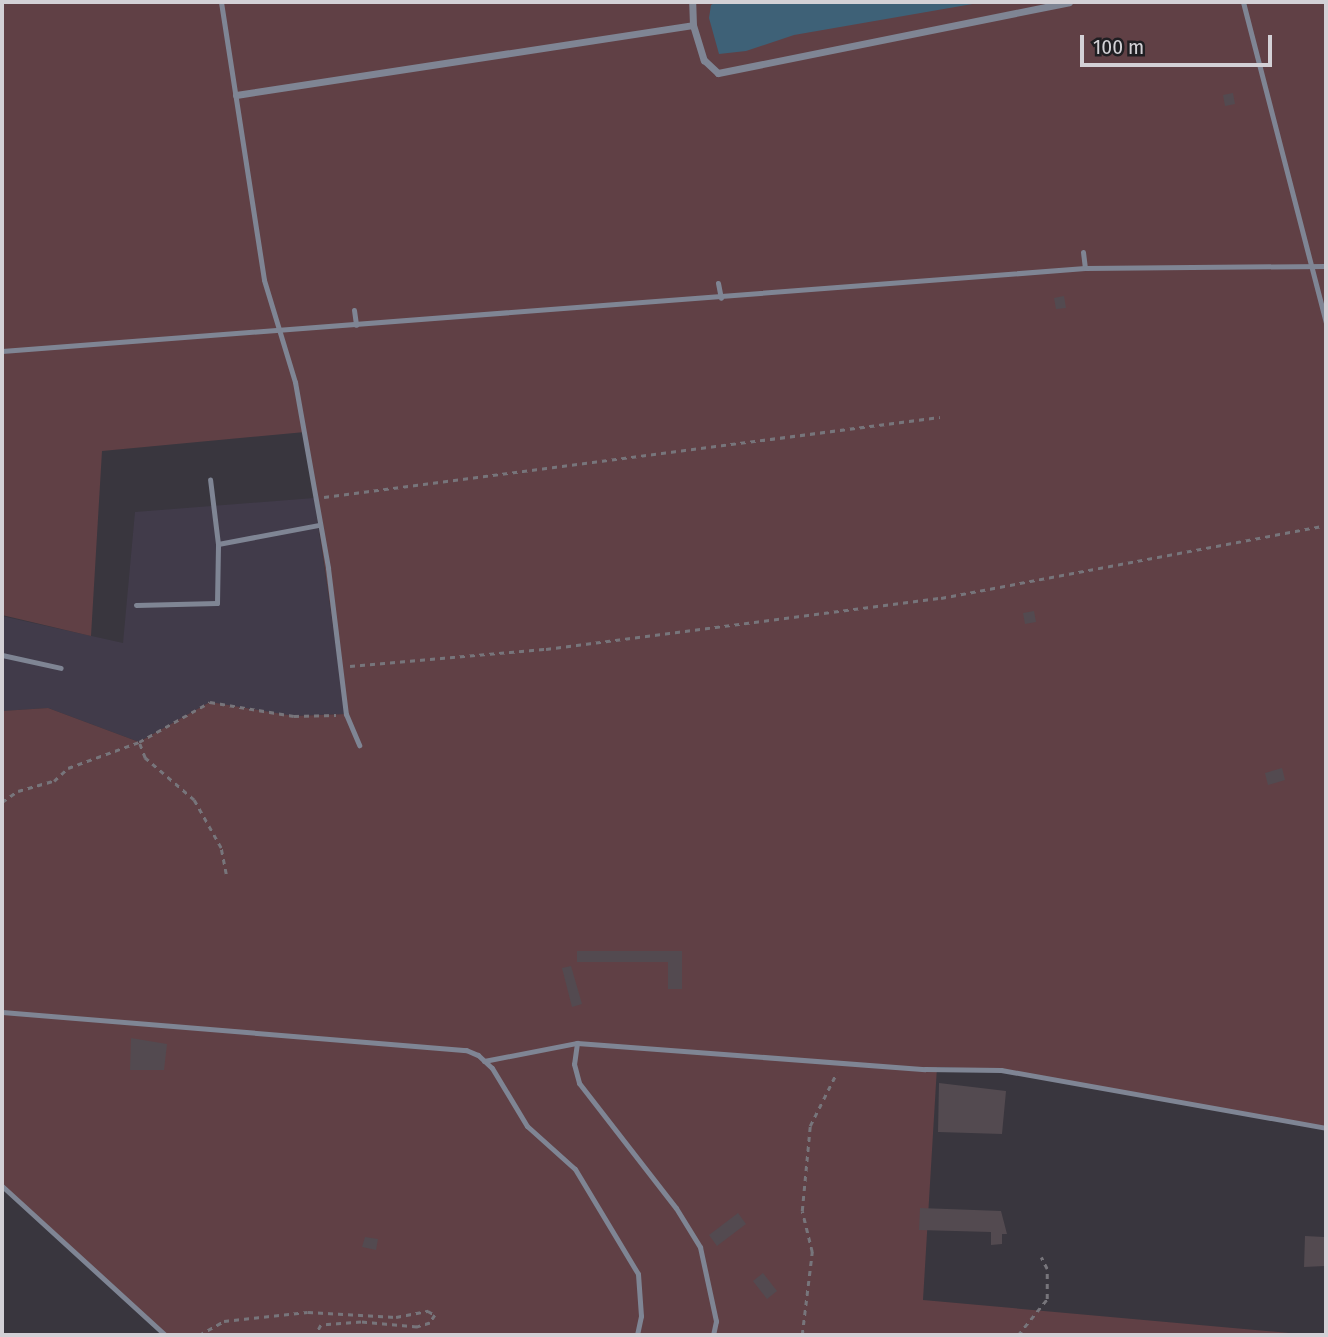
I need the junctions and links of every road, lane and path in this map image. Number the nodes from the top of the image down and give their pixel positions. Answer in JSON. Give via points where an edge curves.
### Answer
{"nodes":[{"id":1,"x":220,"y":2,"type":"edge"},
{"id":2,"x":692,"y":2,"type":"edge"},
{"id":3,"x":1069,"y":2,"type":"edge"},
{"id":4,"x":1243,"y":2,"type":"edge"},
{"id":5,"x":692,"y":25,"type":"junction"},
{"id":6,"x":236,"y":95,"type":"junction"},
{"id":7,"x":1083,"y":252,"type":"dead end"},
{"id":8,"x":1313,"y":266,"type":"junction"},
{"id":9,"x":1326,"y":266,"type":"edge"},
{"id":10,"x":1085,"y":268,"type":"junction"},
{"id":11,"x":718,"y":282,"type":"dead end"},
{"id":12,"x":721,"y":298,"type":"junction"},
{"id":13,"x":354,"y":310,"type":"dead end"},
{"id":14,"x":1326,"y":323,"type":"edge"},
{"id":15,"x":356,"y":325,"type":"junction"},
{"id":16,"x":280,"y":333,"type":"junction"},
{"id":17,"x":12,"y":341,"type":"dead end"},
{"id":18,"x":13,"y":351,"type":"junction"},
{"id":19,"x":2,"y":352,"type":"edge"},
{"id":20,"x":940,"y":416,"type":"dead end"},
{"id":21,"x":210,"y":479,"type":"dead end"},
{"id":22,"x":314,"y":498,"type":"junction"},
{"id":23,"x":320,"y":525,"type":"junction"},
{"id":24,"x":1326,"y":525,"type":"edge"},
{"id":25,"x":218,"y":544,"type":"junction"},
{"id":26,"x":136,"y":605,"type":"dead end"},
{"id":27,"x":2,"y":654,"type":"edge"},
{"id":28,"x":342,"y":667,"type":"junction"},
{"id":29,"x":61,"y":668,"type":"dead end"},
{"id":30,"x":346,"y":714,"type":"junction"},
{"id":31,"x":139,"y":742,"type":"junction"},
{"id":32,"x":359,"y":744,"type":"dead end"},
{"id":33,"x":2,"y":802,"type":"edge"},
{"id":34,"x":226,"y":874,"type":"dead end"},
{"id":35,"x":2,"y":1012,"type":"edge"},
{"id":36,"x":577,"y":1043,"type":"junction"},
{"id":37,"x":484,"y":1061,"type":"junction"},
{"id":38,"x":841,"y":1063,"type":"junction"},
{"id":39,"x":1326,"y":1128,"type":"edge"},
{"id":40,"x":2,"y":1186,"type":"edge"},
{"id":41,"x":1041,"y":1257,"type":"dead end"},
{"id":42,"x":165,"y":1335,"type":"edge"},
{"id":43,"x":199,"y":1335,"type":"edge"},
{"id":44,"x":316,"y":1335,"type":"edge"},
{"id":45,"x":637,"y":1335,"type":"edge"},
{"id":46,"x":713,"y":1335,"type":"edge"},
{"id":47,"x":802,"y":1335,"type":"edge"},
{"id":48,"x":1018,"y":1335,"type":"edge"}],
"edges":[{"from":1,"to":6,"type":"lane"},
{"from":2,"to":5,"type":"street"},
{"from":3,"to":5,"type":"street","via":[[718,73],[704,60]]},
{"from":4,"to":8,"type":"lane"},
{"from":5,"to":6,"type":"street"},
{"from":6,"to":16,"type":"lane","via":[[264,280]]},
{"from":7,"to":10,"type":"lane"},
{"from":8,"to":9,"type":"lane"},
{"from":8,"to":10,"type":"lane"},
{"from":8,"to":14,"type":"lane"},
{"from":10,"to":12,"type":"lane"},
{"from":11,"to":12,"type":"lane"},
{"from":12,"to":15,"type":"lane"},
{"from":13,"to":15,"type":"lane"},
{"from":15,"to":16,"type":"lane"},
{"from":16,"to":18,"type":"lane"},
{"from":16,"to":22,"type":"lane","via":[[293,370]]},
{"from":17,"to":18,"type":"lane"},
{"from":18,"to":19,"type":"lane"},
{"from":20,"to":22,"type":"path"},
{"from":21,"to":25,"type":"lane"},
{"from":22,"to":23,"type":"lane"},
{"from":23,"to":25,"type":"lane"},
{"from":23,"to":28,"type":"lane"},
{"from":24,"to":28,"type":"path","via":[[941,598],[545,649]]},
{"from":25,"to":26,"type":"lane","via":[[217,603]]},
{"from":27,"to":29,"type":"lane"},
{"from":28,"to":30,"type":"lane"},
{"from":30,"to":31,"type":"path","via":[[294,716],[210,702]]},
{"from":30,"to":32,"type":"lane"},
{"from":31,"to":33,"type":"path","via":[[68,768],[54,781],[18,790]]},
{"from":31,"to":34,"type":"path","via":[[145,758],[194,800],[221,848]]},
{"from":35,"to":37,"type":"lane","via":[[466,1050]]},
{"from":36,"to":37,"type":"lane"},
{"from":36,"to":38,"type":"lane"},
{"from":36,"to":46,"type":"lane","via":[[573,1064],[579,1083],[641,1169],[676,1208],[700,1247],[716,1321]]},
{"from":37,"to":45,"type":"lane","via":[[527,1126],[575,1169],[638,1274],[641,1315]]},
{"from":38,"to":39,"type":"lane","via":[[1001,1070]]},
{"from":38,"to":47,"type":"path","via":[[810,1126],[802,1211],[812,1252]]},
{"from":40,"to":42,"type":"lane"},
{"from":41,"to":48,"type":"path","via":[[1047,1269],[1047,1299]]},
{"from":43,"to":44,"type":"path","via":[[224,1321],[309,1312],[396,1317],[428,1311],[435,1315],[430,1323],[417,1327],[361,1322],[321,1325]]}]}
